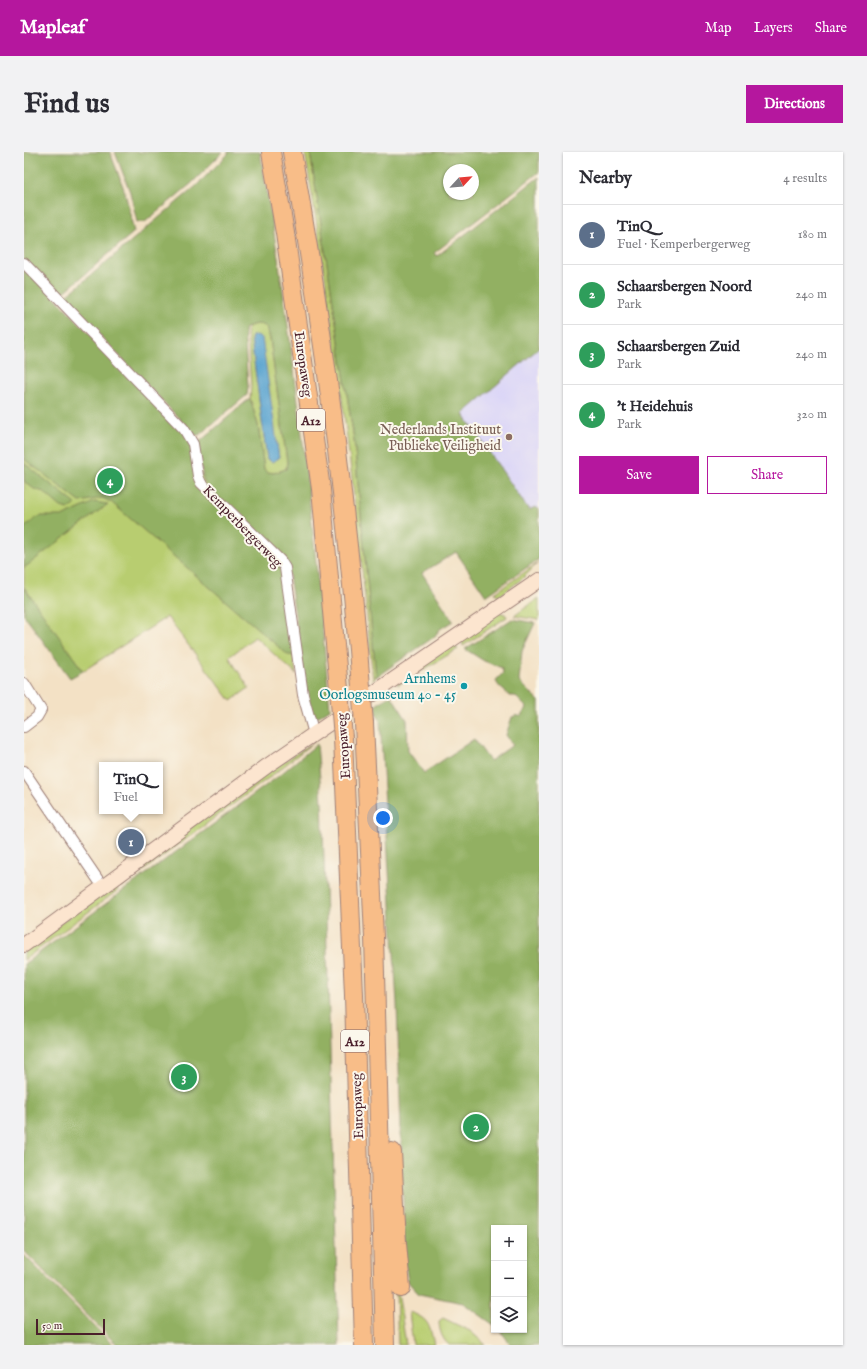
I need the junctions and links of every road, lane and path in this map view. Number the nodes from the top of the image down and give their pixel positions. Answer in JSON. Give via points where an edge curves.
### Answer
{"nodes":[{"id":1,"x":271,"y":152,"type":"edge"},
{"id":2,"x":292,"y":152,"type":"edge"},
{"id":3,"x":24,"y":263,"type":"edge"},
{"id":4,"x":539,"y":580,"type":"edge"},
{"id":5,"x":24,"y":683,"type":"edge"},
{"id":6,"x":24,"y":728,"type":"edge"},
{"id":7,"x":314,"y":734,"type":"junction"},
{"id":8,"x":24,"y":770,"type":"edge"},
{"id":9,"x":102,"y":887,"type":"junction"},
{"id":10,"x":374,"y":937,"type":"junction"},
{"id":11,"x":24,"y":945,"type":"edge"},
{"id":12,"x":401,"y":1288,"type":"dead end"},
{"id":13,"x":364,"y":1345,"type":"edge"},
{"id":14,"x":385,"y":1345,"type":"edge"}],
"edges":[{"from":1,"to":13,"type":"highway","name":"Europaweg","number":"A12","bridge":true,"via":[[321,489],[343,738],[354,995]]},
{"from":2,"to":10,"type":"highway","name":"Europaweg","number":"A12","bridge":true,"via":[[323,344],[343,507],[364,723]]},
{"from":3,"to":7,"type":"street","name":"Kemperbergerweg","via":[[184,429],[193,444],[201,482],[280,560],[285,568],[303,694]]},
{"from":4,"to":7,"type":"main road"},
{"from":5,"to":6,"type":"street","via":[[41,710],[38,718]]},
{"from":7,"to":9,"type":"main road"},
{"from":8,"to":9,"type":"street"},
{"from":9,"to":11,"type":"main road"},
{"from":10,"to":12,"type":"highway","number":"A12","via":[[387,1032]]},
{"from":10,"to":14,"type":"highway","name":"Europaweg","number":"A12"}]}
